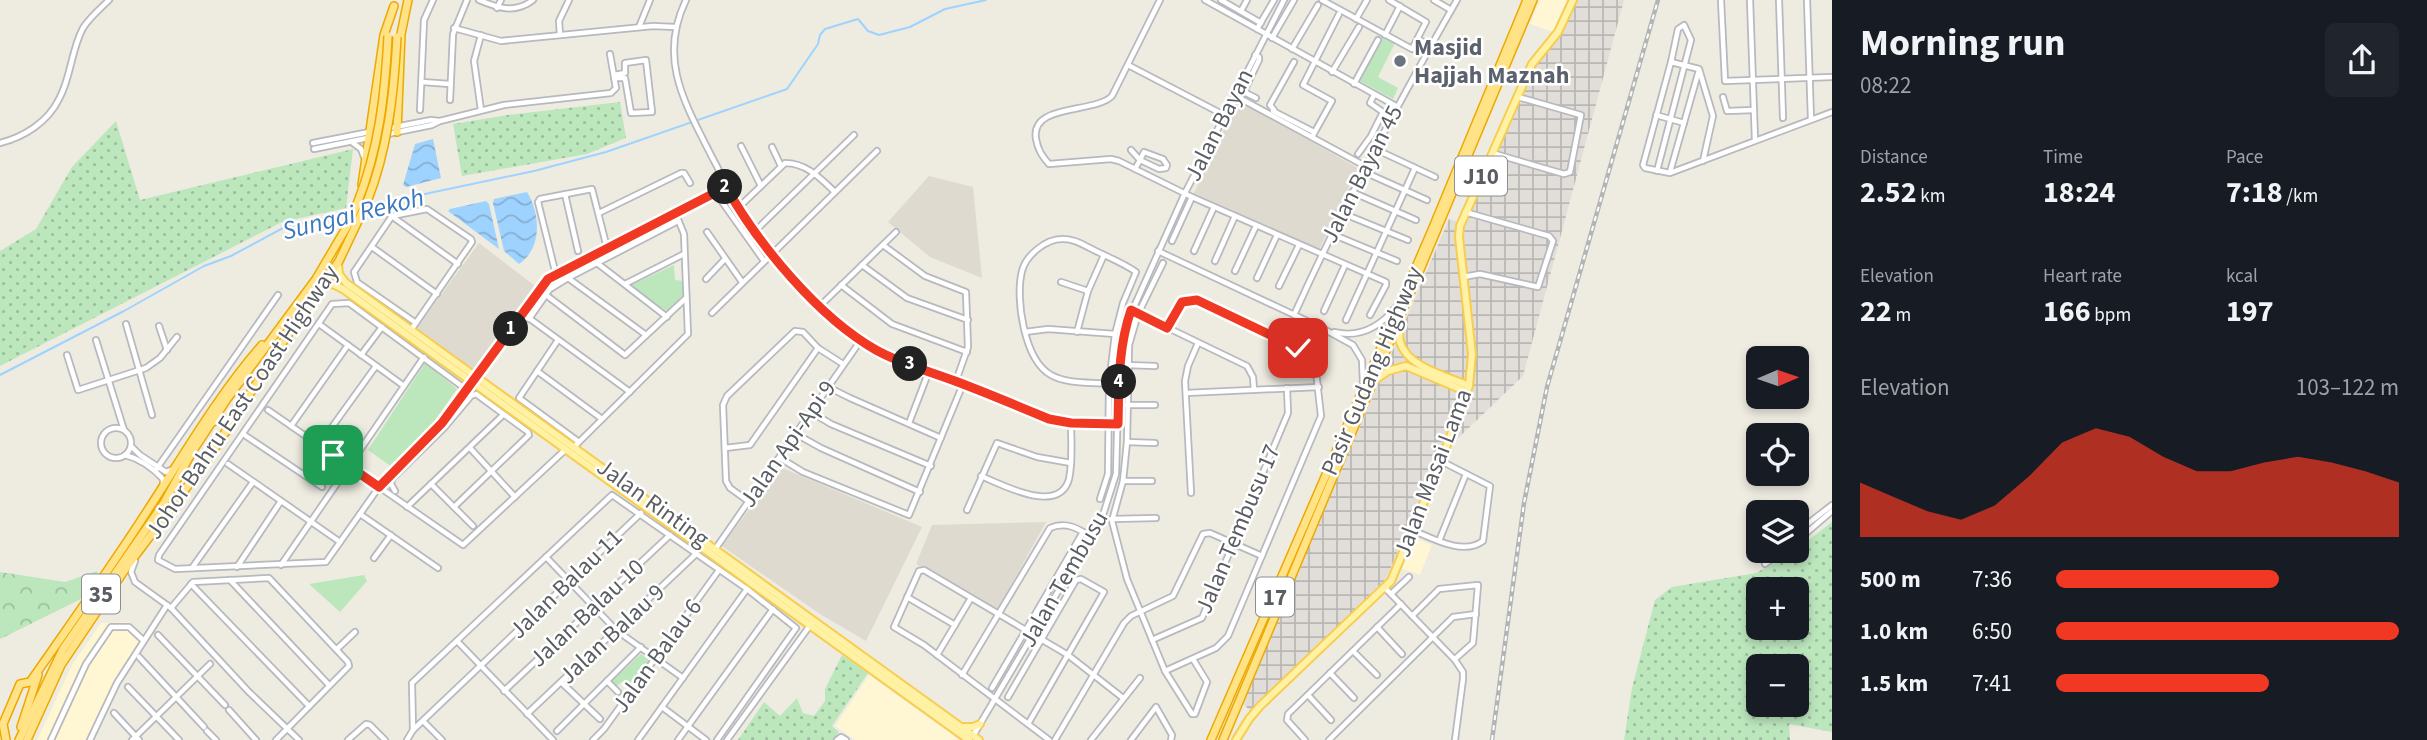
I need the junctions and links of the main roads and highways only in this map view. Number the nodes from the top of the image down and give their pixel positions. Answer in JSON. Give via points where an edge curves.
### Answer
{"nodes":[{"id":1,"x":406,"y":0,"type":"edge"},
{"id":2,"x":1527,"y":0,"type":"edge"},
{"id":3,"x":1533,"y":0,"type":"edge"},
{"id":4,"x":1573,"y":0,"type":"edge"},
{"id":5,"x":395,"y":3,"type":"edge"},
{"id":6,"x":393,"y":36,"type":"junction"},
{"id":7,"x":397,"y":130,"type":"road end"},
{"id":8,"x":361,"y":193,"type":"junction"},
{"id":9,"x":339,"y":261,"type":"junction"},
{"id":10,"x":320,"y":286,"type":"junction"},
{"id":11,"x":310,"y":288,"type":"junction"},
{"id":12,"x":1401,"y":318,"type":"junction"},
{"id":13,"x":411,"y":330,"type":"junction"},
{"id":14,"x":1471,"y":371,"type":"junction"},
{"id":15,"x":1450,"y":378,"type":"junction"},
{"id":16,"x":1374,"y":381,"type":"junction"},
{"id":17,"x":1467,"y":389,"type":"junction"},
{"id":18,"x":227,"y":399,"type":"junction"},
{"id":19,"x":240,"y":410,"type":"junction"},
{"id":20,"x":210,"y":425,"type":"junction"},
{"id":21,"x":227,"y":431,"type":"junction"},
{"id":22,"x":648,"y":504,"type":"junction"},
{"id":23,"x":811,"y":624,"type":"junction"},
{"id":24,"x":40,"y":668,"type":"junction"},
{"id":25,"x":959,"y":729,"type":"junction"},
{"id":26,"x":975,"y":739,"type":"edge"},
{"id":27,"x":6,"y":740,"type":"edge"},
{"id":28,"x":18,"y":740,"type":"edge"},
{"id":29,"x":28,"y":740,"type":"edge"},
{"id":30,"x":960,"y":740,"type":"edge"},
{"id":31,"x":1211,"y":740,"type":"edge"},
{"id":32,"x":1223,"y":740,"type":"edge"},
{"id":33,"x":1236,"y":740,"type":"edge"}],
"edges":[{"from":1,"to":6,"type":"highway","name":"Johor Bahru East Coast Highway","number":"35"},
{"from":1,"to":7,"type":"highway"},
{"from":2,"to":31,"type":"highway","name":"Pasir Gudang Highway","number":"17"},
{"from":3,"to":12,"type":"highway","name":"Pasir Gudang Highway","number":"17"},
{"from":4,"to":14,"type":"main road","name":"Jalan Masai Lama","number":"J10","via":[[1558,32],[1532,64],[1465,212],[1459,237]]},
{"from":5,"to":6,"type":"highway","name":"Johor Bahru East Coast Highway","number":"35"},
{"from":5,"to":8,"type":"highway","via":[[384,35]]},
{"from":6,"to":8,"type":"highway","name":"Johor Bahru East Coast Highway","number":"35","bridge":true,"via":[[380,127]]},
{"from":6,"to":9,"type":"highway","name":"Johor Bahru East Coast Highway","number":"35","bridge":true,"via":[[388,128],[374,183]]},
{"from":8,"to":11,"type":"highway","name":"Johor Bahru East Coast Highway","number":"35","bridge":true},
{"from":9,"to":10,"type":"highway","name":"Johor Bahru East Coast Highway","number":"35"},
{"from":9,"to":13,"type":"main road","name":"Jalan Rinting","via":[[339,274],[346,283]]},
{"from":10,"to":13,"type":"main road","name":"Jalan Rinting","via":[[333,284]]},
{"from":10,"to":19,"type":"highway","name":"Johor Bahru East Coast Highway","number":"35"},
{"from":11,"to":18,"type":"highway","name":"Johor Bahru East Coast Highway","number":"35"},
{"from":11,"to":24,"type":"highway","via":[[236,374]]},
{"from":12,"to":15,"type":"main road","via":[[1400,342],[1410,359]]},
{"from":12,"to":16,"type":"highway","name":"Pasir Gudang Highway","number":"17"},
{"from":13,"to":22,"type":"main road","name":"Jalan Rinting","via":[[576,444]]},
{"from":13,"to":22,"type":"main road","name":"Jalan Rinting","via":[[470,387]]},
{"from":14,"to":15,"type":"main road"},
{"from":14,"to":17,"type":"main road","name":"Jalan Masai Lama","number":"J10"},
{"from":15,"to":17,"type":"main road"},
{"from":16,"to":17,"type":"main road","via":[[1406,366]]},
{"from":16,"to":32,"type":"highway","name":"Pasir Gudang Highway","number":"17"},
{"from":17,"to":33,"type":"main road","name":"Jalan Masai Lama","number":"J10","via":[[1391,581],[1260,706]]},
{"from":18,"to":19,"type":"highway","via":[[227,411],[234,414]]},
{"from":18,"to":20,"type":"highway","name":"Johor Bahru East Coast Highway","number":"35"},
{"from":19,"to":21,"type":"highway","name":"Johor Bahru East Coast Highway","number":"35"},
{"from":20,"to":21,"type":"highway","via":[[222,418],[228,423]]},
{"from":20,"to":28,"type":"highway","name":"Johor Bahru East Coast Highway","number":"35","via":[[164,503],[55,662]]},
{"from":21,"to":29,"type":"highway","name":"Johor Bahru East Coast Highway","number":"35","via":[[61,665]]},
{"from":22,"to":23,"type":"main road","name":"Jalan Rinting"},
{"from":22,"to":23,"type":"main road","name":"Jalan Rinting","via":[[716,548]]},
{"from":23,"to":25,"type":"main road","name":"Jalan Rinting"},
{"from":24,"to":27,"type":"highway","via":[[31,681],[20,684],[3,724]]},
{"from":24,"to":28,"type":"highway"},
{"from":25,"to":26,"type":"main road","name":"Jalan Rinting"},
{"from":25,"to":26,"type":"main road","via":[[980,724]]},
{"from":25,"to":30,"type":"main road"}]}
